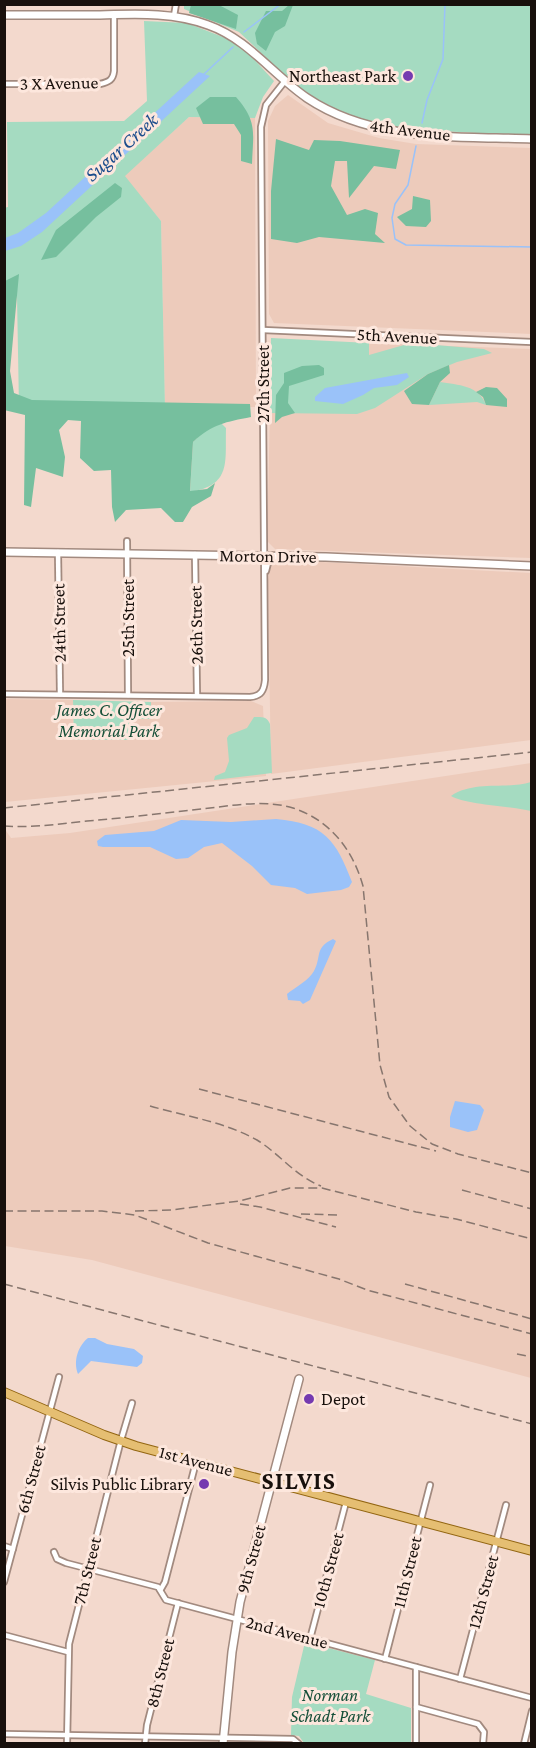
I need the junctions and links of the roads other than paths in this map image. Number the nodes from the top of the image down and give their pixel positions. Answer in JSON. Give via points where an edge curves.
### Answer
{"nodes":[{"id":1,"x":176,"y":4,"type":"edge"},
{"id":2,"x":4,"y":15,"type":"edge"},
{"id":3,"x":114,"y":15,"type":"junction"},
{"id":4,"x":174,"y":16,"type":"junction"},
{"id":5,"x":285,"y":81,"type":"junction"},
{"id":6,"x":4,"y":84,"type":"edge"},
{"id":7,"x":531,"y":139,"type":"edge"},
{"id":8,"x":263,"y":330,"type":"junction"},
{"id":9,"x":531,"y":342,"type":"edge"},
{"id":10,"x":127,"y":541,"type":"dead end"},
{"id":11,"x":4,"y":552,"type":"edge"},
{"id":12,"x":58,"y":552,"type":"junction"},
{"id":13,"x":128,"y":553,"type":"junction"},
{"id":14,"x":195,"y":554,"type":"junction"},
{"id":15,"x":263,"y":556,"type":"junction"},
{"id":16,"x":280,"y":556,"type":"junction"},
{"id":17,"x":531,"y":566,"type":"edge"},
{"id":18,"x":264,"y":580,"type":"junction"},
{"id":19,"x":4,"y":694,"type":"edge"},
{"id":20,"x":60,"y":694,"type":"junction"},
{"id":21,"x":128,"y":695,"type":"junction"},
{"id":22,"x":197,"y":696,"type":"junction"},
{"id":23,"x":59,"y":1377,"type":"dead end"},
{"id":24,"x":299,"y":1379,"type":"dead end"},
{"id":25,"x":4,"y":1392,"type":"edge"},
{"id":26,"x":132,"y":1403,"type":"dead end"},
{"id":27,"x":49,"y":1411,"type":"junction"},
{"id":28,"x":121,"y":1440,"type":"junction"},
{"id":29,"x":196,"y":1462,"type":"junction"},
{"id":30,"x":272,"y":1482,"type":"junction"},
{"id":31,"x":430,"y":1485,"type":"dead end"},
{"id":32,"x":346,"y":1502,"type":"junction"},
{"id":33,"x":506,"y":1504,"type":"dead end"},
{"id":34,"x":420,"y":1522,"type":"junction"},
{"id":35,"x":496,"y":1542,"type":"junction"},
{"id":36,"x":4,"y":1546,"type":"edge"},
{"id":37,"x":13,"y":1549,"type":"junction"},
{"id":38,"x":531,"y":1551,"type":"edge"},
{"id":39,"x":54,"y":1552,"type":"dead end"},
{"id":40,"x":88,"y":1569,"type":"junction"},
{"id":41,"x":4,"y":1582,"type":"edge"},
{"id":42,"x":161,"y":1589,"type":"junction"},
{"id":43,"x":178,"y":1603,"type":"junction"},
{"id":44,"x":236,"y":1619,"type":"junction"},
{"id":45,"x":4,"y":1635,"type":"edge"},
{"id":46,"x":310,"y":1639,"type":"junction"},
{"id":47,"x":68,"y":1652,"type":"junction"},
{"id":48,"x":385,"y":1659,"type":"junction"},
{"id":49,"x":416,"y":1667,"type":"junction"},
{"id":50,"x":460,"y":1679,"type":"junction"},
{"id":51,"x":531,"y":1698,"type":"edge"},
{"id":52,"x":416,"y":1707,"type":"junction"},
{"id":53,"x":531,"y":1711,"type":"edge"},
{"id":54,"x":4,"y":1734,"type":"edge"},
{"id":55,"x":68,"y":1735,"type":"junction"},
{"id":56,"x":146,"y":1737,"type":"junction"},
{"id":57,"x":223,"y":1741,"type":"edge"},
{"id":58,"x":298,"y":1742,"type":"edge"},
{"id":59,"x":68,"y":1743,"type":"edge"},
{"id":60,"x":145,"y":1743,"type":"edge"},
{"id":61,"x":416,"y":1743,"type":"edge"},
{"id":62,"x":483,"y":1743,"type":"edge"},
{"id":63,"x":524,"y":1743,"type":"edge"}],
"edges":[{"from":1,"to":4,"type":"street"},
{"from":2,"to":3,"type":"street","name":"4th Avenue"},
{"from":3,"to":4,"type":"street","name":"4th Avenue"},
{"from":3,"to":6,"type":"street","name":"3 X Avenue","via":[[114,71],[107,83]]},
{"from":4,"to":5,"type":"street","name":"4th Avenue","via":[[210,26],[240,42]]},
{"from":5,"to":7,"type":"street","name":"4th Avenue","via":[[325,108],[371,127],[408,133]]},
{"from":5,"to":8,"type":"street","name":"27th Street","via":[[270,99],[262,118]]},
{"from":8,"to":9,"type":"street","name":"5th Avenue"},
{"from":8,"to":15,"type":"street","name":"27th Street"},
{"from":10,"to":13,"type":"street","name":"25th Street"},
{"from":11,"to":12,"type":"street","name":"Morton Drive"},
{"from":12,"to":13,"type":"street","name":"Morton Drive"},
{"from":12,"to":20,"type":"street","name":"24th Street"},
{"from":13,"to":14,"type":"street","name":"Morton Drive"},
{"from":13,"to":21,"type":"street","name":"25th Street"},
{"from":14,"to":15,"type":"street","name":"Morton Drive"},
{"from":14,"to":22,"type":"street","name":"26th Street"},
{"from":15,"to":16,"type":"street","name":"Morton Drive"},
{"from":15,"to":18,"type":"street","name":"27th Street"},
{"from":16,"to":17,"type":"street","name":"Morton Drive"},
{"from":16,"to":18,"type":"street","via":[[268,563]]},
{"from":18,"to":22,"type":"street","name":"27th Street","via":[[261,694]]},
{"from":19,"to":20,"type":"street"},
{"from":20,"to":21,"type":"street"},
{"from":21,"to":22,"type":"street"},
{"from":23,"to":27,"type":"street","name":"6th Street"},
{"from":24,"to":30,"type":"street","name":"9th Street"},
{"from":25,"to":27,"type":"main road","name":"1st Avenue"},
{"from":26,"to":28,"type":"street","name":"7th Street"},
{"from":27,"to":28,"type":"main road","name":"1st Avenue"},
{"from":27,"to":37,"type":"street","name":"6th Street"},
{"from":28,"to":29,"type":"main road","name":"1st Avenue"},
{"from":28,"to":40,"type":"street","name":"7th Street"},
{"from":29,"to":30,"type":"main road","name":"1st Avenue"},
{"from":29,"to":42,"type":"street"},
{"from":30,"to":32,"type":"main road","name":"1st Avenue"},
{"from":30,"to":44,"type":"street","name":"9th Street"},
{"from":31,"to":34,"type":"street","name":"11th Street"},
{"from":32,"to":34,"type":"main road","name":"1st Avenue"},
{"from":32,"to":46,"type":"street","name":"10th Street"},
{"from":33,"to":35,"type":"street","name":"12th Street"},
{"from":34,"to":35,"type":"main road","name":"1st Avenue"},
{"from":34,"to":48,"type":"street","name":"11th Street"},
{"from":35,"to":38,"type":"main road","name":"1st Avenue"},
{"from":35,"to":50,"type":"street","name":"12th Street"},
{"from":36,"to":37,"type":"street"},
{"from":37,"to":41,"type":"street","name":"6th Street"},
{"from":39,"to":40,"type":"street","name":"2nd Avenue","via":[[61,1561]]},
{"from":40,"to":42,"type":"street","name":"2nd Avenue"},
{"from":40,"to":47,"type":"street","name":"7th Street"},
{"from":42,"to":43,"type":"street","name":"2nd Avenue","via":[[164,1599]]},
{"from":43,"to":44,"type":"street","name":"2nd Avenue"},
{"from":43,"to":56,"type":"street","name":"8th Street"},
{"from":44,"to":46,"type":"street","name":"2nd Avenue"},
{"from":44,"to":57,"type":"street","name":"9th Street"},
{"from":45,"to":47,"type":"street"},
{"from":46,"to":48,"type":"street","name":"2nd Avenue"},
{"from":47,"to":55,"type":"street","name":"7th Street"},
{"from":48,"to":49,"type":"street","name":"2nd Avenue"},
{"from":49,"to":50,"type":"street","name":"2nd Avenue"},
{"from":49,"to":52,"type":"street"},
{"from":50,"to":51,"type":"street","name":"2nd Avenue"},
{"from":52,"to":61,"type":"street"},
{"from":52,"to":62,"type":"street","via":[[478,1724],[484,1732]]},
{"from":53,"to":63,"type":"street"},
{"from":54,"to":55,"type":"street"},
{"from":55,"to":56,"type":"street"},
{"from":55,"to":59,"type":"street","name":"7th Street"},
{"from":56,"to":57,"type":"street"},
{"from":56,"to":60,"type":"street","name":"8th Street"},
{"from":57,"to":58,"type":"street"}]}
